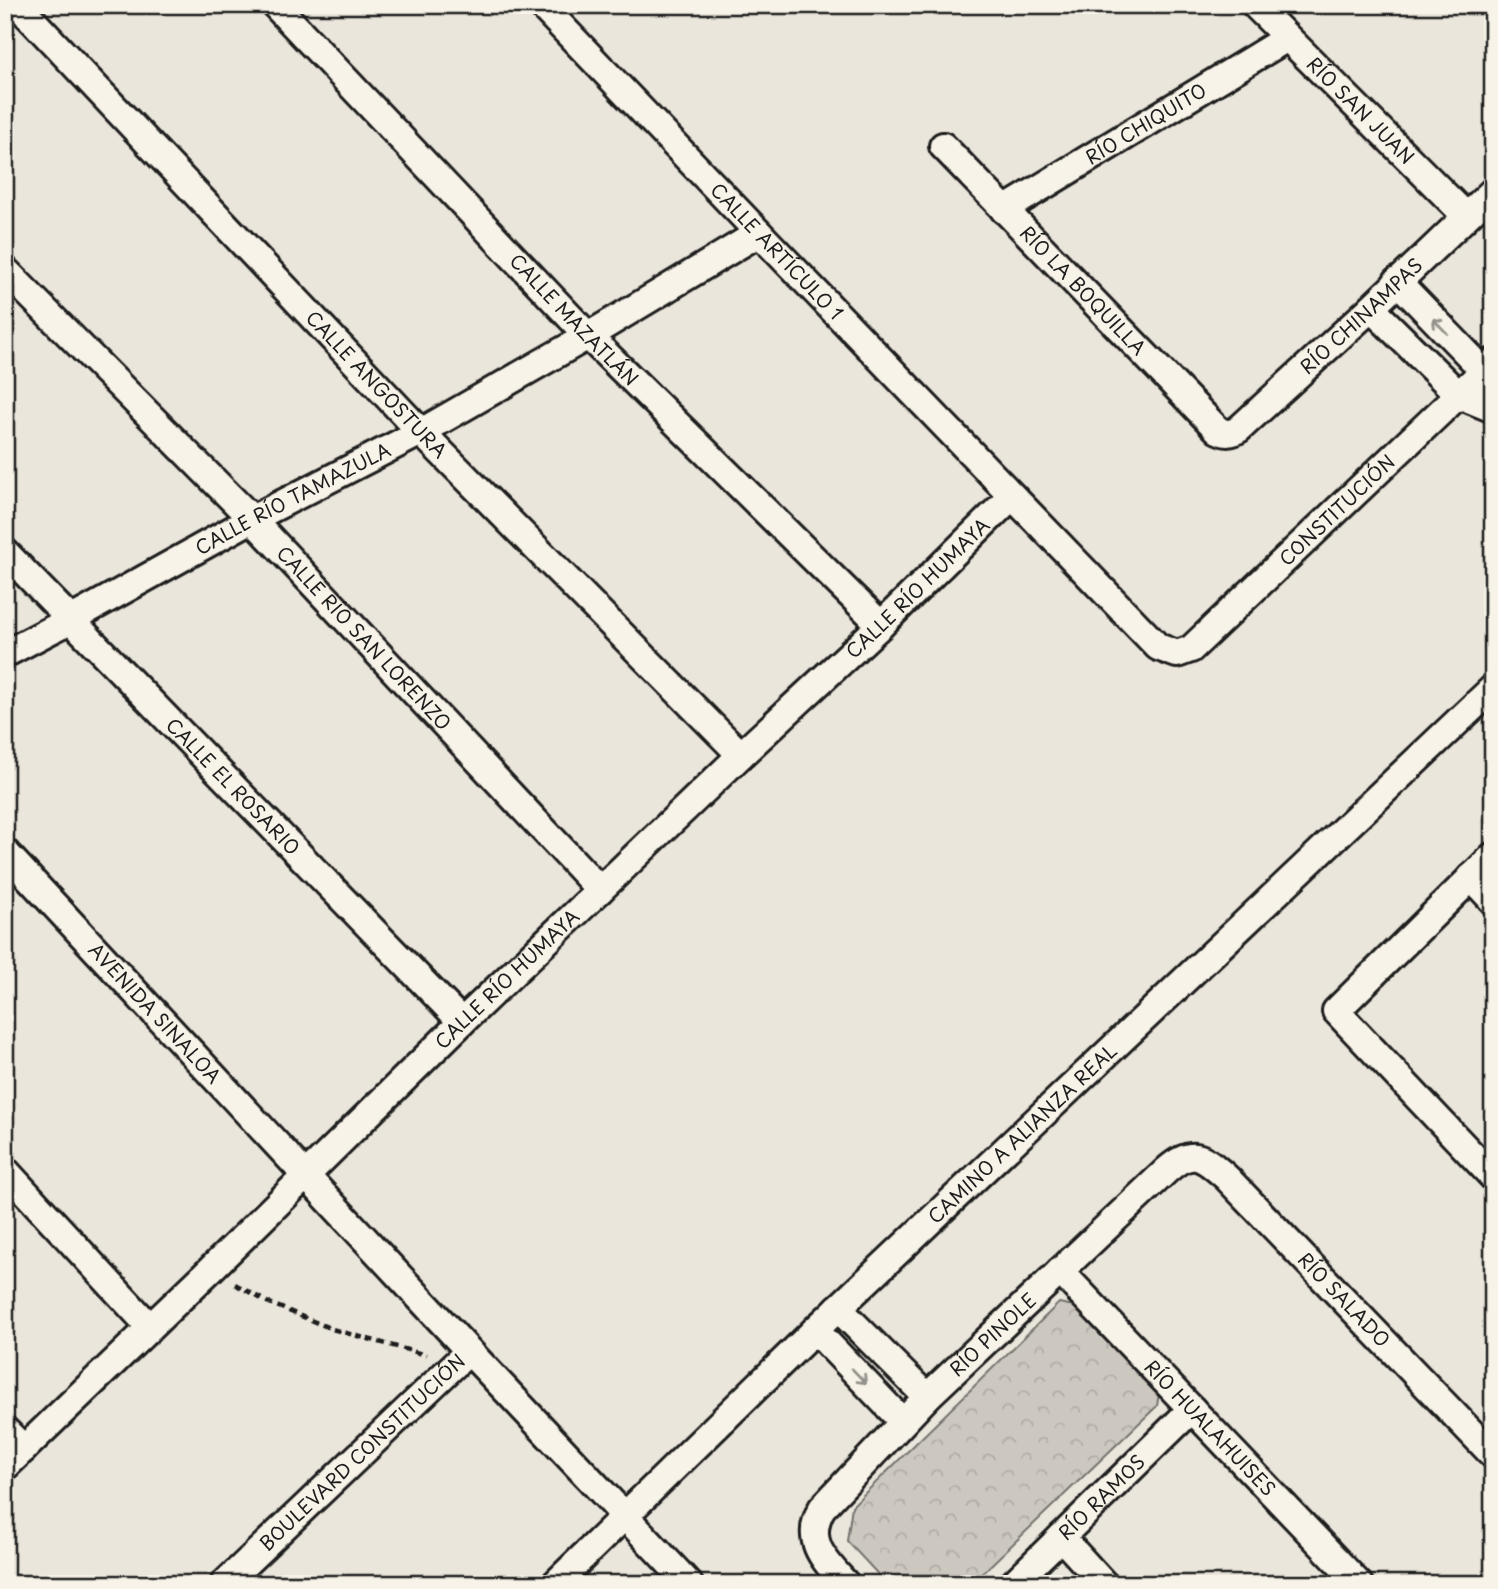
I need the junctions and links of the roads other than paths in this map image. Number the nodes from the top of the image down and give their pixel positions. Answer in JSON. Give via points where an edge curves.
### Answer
{"nodes":[{"id":1,"x":18,"y":5,"type":"edge"},
{"id":2,"x":275,"y":5,"type":"edge"},
{"id":3,"x":541,"y":5,"type":"edge"},
{"id":4,"x":1255,"y":5,"type":"edge"},
{"id":5,"x":1287,"y":38,"type":"junction"},
{"id":6,"x":943,"y":146,"type":"dead end"},
{"id":7,"x":1493,"y":191,"type":"edge"},
{"id":8,"x":1004,"y":210,"type":"junction"},
{"id":9,"x":1466,"y":216,"type":"junction"},
{"id":10,"x":759,"y":233,"type":"junction"},
{"id":11,"x":5,"y":271,"type":"edge"},
{"id":12,"x":1397,"y":281,"type":"junction"},
{"id":13,"x":1371,"y":308,"type":"junction"},
{"id":14,"x":588,"y":336,"type":"junction"},
{"id":15,"x":1488,"y":367,"type":"edge"},
{"id":16,"x":1459,"y":395,"type":"junction"},
{"id":17,"x":1493,"y":399,"type":"edge"},
{"id":18,"x":1493,"y":409,"type":"edge"},
{"id":19,"x":421,"y":432,"type":"junction"},
{"id":20,"x":1224,"y":434,"type":"joint"},
{"id":21,"x":1012,"y":496,"type":"junction"},
{"id":22,"x":252,"y":519,"type":"junction"},
{"id":23,"x":5,"y":552,"type":"edge"},
{"id":24,"x":70,"y":620,"type":"junction"},
{"id":25,"x":881,"y":625,"type":"junction"},
{"id":26,"x":5,"y":654,"type":"edge"},
{"id":27,"x":1177,"y":654,"type":"joint"},
{"id":28,"x":1493,"y":688,"type":"edge"},
{"id":29,"x":741,"y":755,"type":"junction"},
{"id":30,"x":5,"y":852,"type":"edge"},
{"id":31,"x":1493,"y":856,"type":"edge"},
{"id":32,"x":1471,"y":877,"type":"junction"},
{"id":33,"x":600,"y":890,"type":"junction"},
{"id":34,"x":1493,"y":901,"type":"edge"},
{"id":35,"x":462,"y":1022,"type":"junction"},
{"id":36,"x":1190,"y":1157,"type":"joint"},
{"id":37,"x":5,"y":1170,"type":"edge"},
{"id":38,"x":306,"y":1175,"type":"junction"},
{"id":39,"x":1493,"y":1177,"type":"edge"},
{"id":40,"x":1060,"y":1271,"type":"junction"},
{"id":41,"x":838,"y":1308,"type":"junction"},
{"id":42,"x":150,"y":1327,"type":"junction"},
{"id":43,"x":815,"y":1330,"type":"junction"},
{"id":44,"x":463,"y":1357,"type":"junction"},
{"id":45,"x":927,"y":1398,"type":"junction"},
{"id":46,"x":1192,"y":1409,"type":"junction"},
{"id":47,"x":903,"y":1422,"type":"junction"},
{"id":48,"x":5,"y":1430,"type":"edge"},
{"id":49,"x":1493,"y":1455,"type":"edge"},
{"id":50,"x":15,"y":1458,"type":"edge"},
{"id":51,"x":625,"y":1516,"type":"junction"},
{"id":52,"x":1061,"y":1537,"type":"junction"},
{"id":53,"x":224,"y":1584,"type":"edge"},
{"id":54,"x":555,"y":1584,"type":"edge"},
{"id":55,"x":690,"y":1584,"type":"edge"},
{"id":56,"x":846,"y":1584,"type":"edge"},
{"id":57,"x":1013,"y":1584,"type":"edge"},
{"id":58,"x":1104,"y":1584,"type":"edge"},
{"id":59,"x":1359,"y":1584,"type":"edge"}],
"edges":[{"from":1,"to":19,"type":"street","name":"CALLE ANGOSTURA"},
{"from":2,"to":14,"type":"street","name":"CALLE MAZATLÁN"},
{"from":3,"to":10,"type":"street","name":"CALLE ARTÍCULO 1"},
{"from":4,"to":5,"type":"street","name":"RÍO SAN JUAN"},
{"from":5,"to":8,"type":"street","name":"RÍO CHIQUITO"},
{"from":5,"to":9,"type":"street","name":"RÍO SAN JUAN"},
{"from":6,"to":8,"type":"street","name":"RÍO LA BOQUILLA"},
{"from":7,"to":9,"type":"street","name":"RÍO CHINAMPAS"},
{"from":8,"to":20,"type":"street","name":"RÍO LA BOQUILLA"},
{"from":9,"to":12,"type":"street","name":"RÍO CHINAMPAS"},
{"from":10,"to":14,"type":"street","name":"CALLE RÍO TAMAZULA"},
{"from":10,"to":21,"type":"street","name":"CALLE ARTÍCULO 1"},
{"from":11,"to":22,"type":"street","name":"CALLE RÍO SAN LORENZO"},
{"from":12,"to":13,"type":"street","name":"RÍO CHINAMPAS"},
{"from":15,"to":12,"type":"street","one_way":true},
{"from":13,"to":16,"type":"street"},
{"from":13,"to":20,"type":"street","name":"RÍO CHINAMPAS","via":[[1239,429]]},
{"from":14,"to":19,"type":"street","name":"CALLE RÍO TAMAZULA"},
{"from":14,"to":25,"type":"street","name":"CALLE MAZATLÁN"},
{"from":15,"to":16,"type":"street","name":"CONSTITUCIÓN"},
{"from":15,"to":17,"type":"street"},
{"from":16,"to":18,"type":"street"},
{"from":16,"to":27,"type":"street","name":"CONSTITUCIÓN","via":[[1191,649]]},
{"from":19,"to":22,"type":"street","name":"CALLE RÍO TAMAZULA"},
{"from":19,"to":29,"type":"street","name":"CALLE ANGOSTURA"},
{"from":21,"to":25,"type":"street","name":"CALLE RÍO HUMAYA"},
{"from":21,"to":27,"type":"street","name":"CALLE ARTÍCULO 1","via":[[1158,647]]},
{"from":22,"to":24,"type":"street","name":"CALLE RÍO TAMAZULA"},
{"from":22,"to":33,"type":"street","name":"CALLE RÍO SAN LORENZO"},
{"from":23,"to":24,"type":"street","name":"CALLE EL ROSARIO"},
{"from":24,"to":26,"type":"street","name":"CALLE RÍO TAMAZULA"},
{"from":24,"to":35,"type":"street","name":"CALLE EL ROSARIO"},
{"from":25,"to":29,"type":"street","name":"CALLE RÍO HUMAYA"},
{"from":28,"to":41,"type":"street","name":"CAMINO A ALIANZA REAL"},
{"from":29,"to":33,"type":"street","name":"CALLE RÍO HUMAYA"},
{"from":30,"to":38,"type":"street","name":"AVENIDA SINALOA"},
{"from":31,"to":32,"type":"street"},
{"from":32,"to":34,"type":"street"},
{"from":32,"to":39,"type":"street","via":[[1336,1011]]},
{"from":33,"to":35,"type":"street","name":"CALLE RÍO HUMAYA"},
{"from":35,"to":38,"type":"street","name":"CALLE RÍO HUMAYA"},
{"from":36,"to":40,"type":"street","name":"RÍO PINOLE","via":[[1167,1170]]},
{"from":36,"to":49,"type":"street","name":"RÍO SALADO","via":[[1205,1160],[1227,1178]]},
{"from":37,"to":42,"type":"street"},
{"from":38,"to":42,"type":"street","name":"CALLE RÍO HUMAYA"},
{"from":38,"to":44,"type":"street","name":"AVENIDA SINALOA"},
{"from":40,"to":45,"type":"street","name":"RÍO PINOLE"},
{"from":40,"to":46,"type":"street","name":"RÍO HUALAHUISES"},
{"from":41,"to":43,"type":"street","name":"CAMINO A ALIANZA REAL"},
{"from":41,"to":45,"type":"street"},
{"from":42,"to":50,"type":"street","name":"CALLE RÍO HUMAYA"},
{"from":43,"to":47,"type":"street","one_way":true},
{"from":43,"to":51,"type":"street","name":"CAMINO A ALIANZA REAL"},
{"from":44,"to":51,"type":"street","name":"AVENIDA SINALOA"},
{"from":44,"to":53,"type":"street","name":"BOULEVARD CONSTITUCIÓN"},
{"from":45,"to":47,"type":"street","name":"RÍO PINOLE"},
{"from":46,"to":52,"type":"street","name":"RÍO RAMOS"},
{"from":46,"to":59,"type":"street","name":"RÍO HUALAHUISES"},
{"from":47,"to":56,"type":"street","name":"RÍO PINOLE","via":[[817,1517],[816,1541],[824,1559]]},
{"from":48,"to":50,"type":"street"},
{"from":51,"to":54,"type":"street","name":"CAMINO A ALIANZA REAL"},
{"from":51,"to":55,"type":"street","name":"AVENIDA SINALOA"},
{"from":52,"to":57,"type":"street","name":"RÍO RAMOS"},
{"from":52,"to":58,"type":"street"}]}
